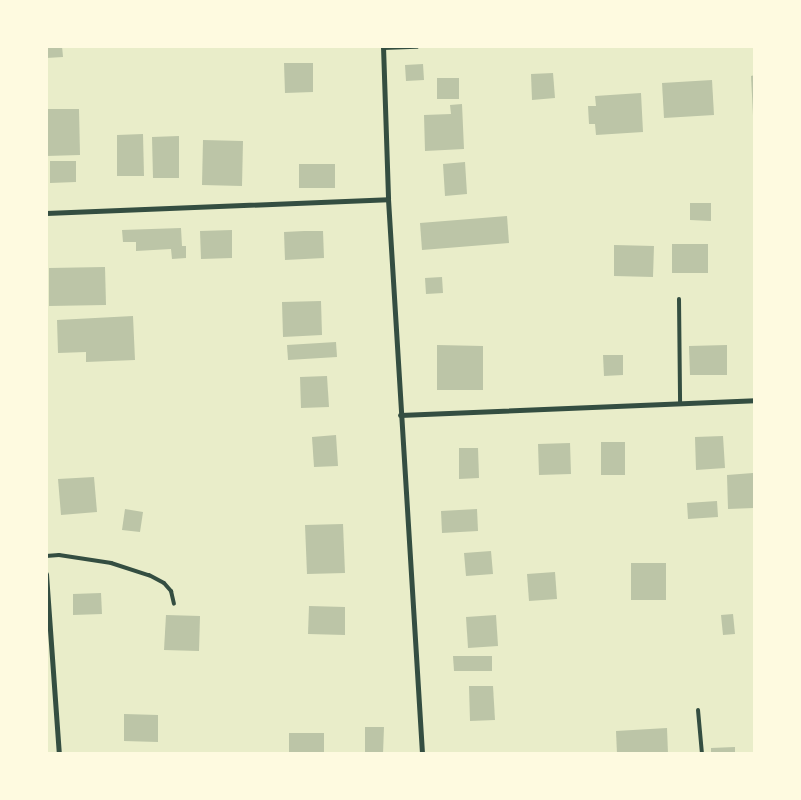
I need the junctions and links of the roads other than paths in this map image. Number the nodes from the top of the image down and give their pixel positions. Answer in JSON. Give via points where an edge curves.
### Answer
{"nodes":[{"id":1,"x":416,"y":46,"type":"edge"},
{"id":2,"x":383,"y":47,"type":"edge"},
{"id":3,"x":388,"y":200,"type":"junction"},
{"id":4,"x":46,"y":213,"type":"edge"},
{"id":5,"x":679,"y":299,"type":"dead end"},
{"id":6,"x":755,"y":400,"type":"edge"},
{"id":7,"x":680,"y":403,"type":"junction"},
{"id":8,"x":400,"y":415,"type":"junction"},
{"id":9,"x":46,"y":556,"type":"edge"},
{"id":10,"x":46,"y":574,"type":"edge"},
{"id":11,"x":174,"y":604,"type":"dead end"},
{"id":12,"x":698,"y":710,"type":"dead end"},
{"id":13,"x":59,"y":754,"type":"edge"},
{"id":14,"x":422,"y":754,"type":"edge"},
{"id":15,"x":702,"y":754,"type":"edge"}],
"edges":[{"from":1,"to":2,"type":"street"},
{"from":2,"to":3,"type":"street"},
{"from":3,"to":4,"type":"street"},
{"from":3,"to":8,"type":"street"},
{"from":5,"to":7,"type":"lane"},
{"from":6,"to":7,"type":"street"},
{"from":7,"to":8,"type":"street"},
{"from":8,"to":14,"type":"street"},
{"from":9,"to":11,"type":"lane","via":[[111,563],[149,575],[171,591]]},
{"from":10,"to":13,"type":"street"},
{"from":12,"to":15,"type":"lane"}]}
